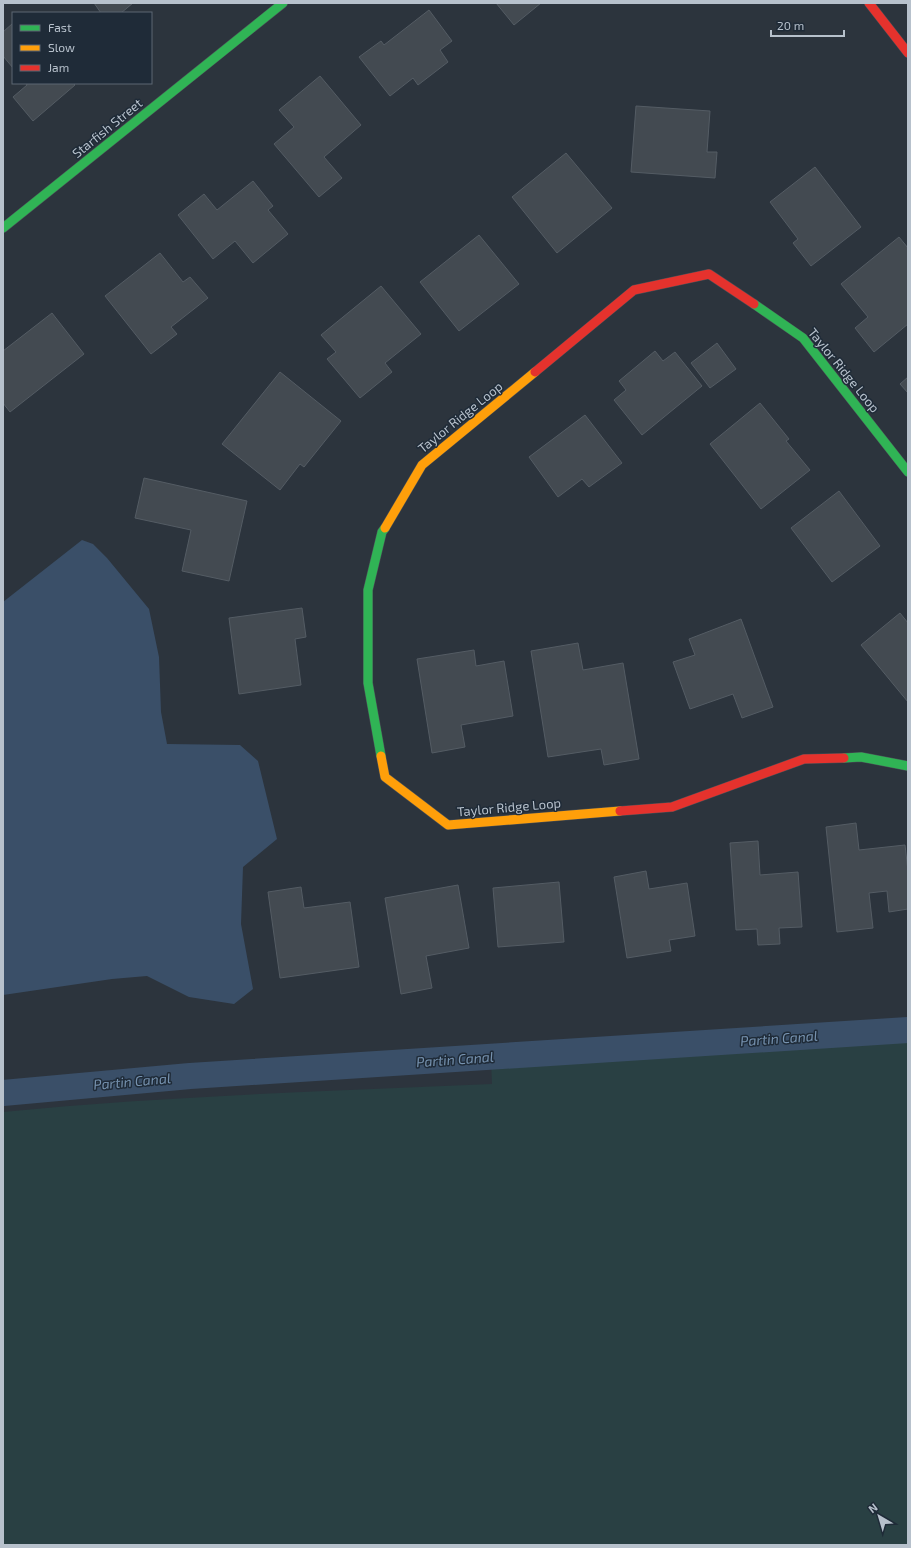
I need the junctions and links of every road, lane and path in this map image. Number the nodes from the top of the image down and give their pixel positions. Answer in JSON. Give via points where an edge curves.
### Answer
{"nodes":[{"id":1,"x":283,"y":3,"type":"edge"},
{"id":2,"x":868,"y":3,"type":"edge"},
{"id":3,"x":908,"y":54,"type":"edge"},
{"id":4,"x":3,"y":228,"type":"edge"},
{"id":5,"x":908,"y":472,"type":"edge"},
{"id":6,"x":908,"y":766,"type":"edge"}],
"edges":[{"from":1,"to":4,"type":"street","name":"Starfish Street"},
{"from":2,"to":3,"type":"street"},
{"from":5,"to":6,"type":"street","name":"Taylor Ridge Loop","via":[[803,338],[709,274],[634,290],[422,465],[382,532],[368,590],[368,684],[384,777],[448,825],[672,807],[804,759],[861,757]]}]}
